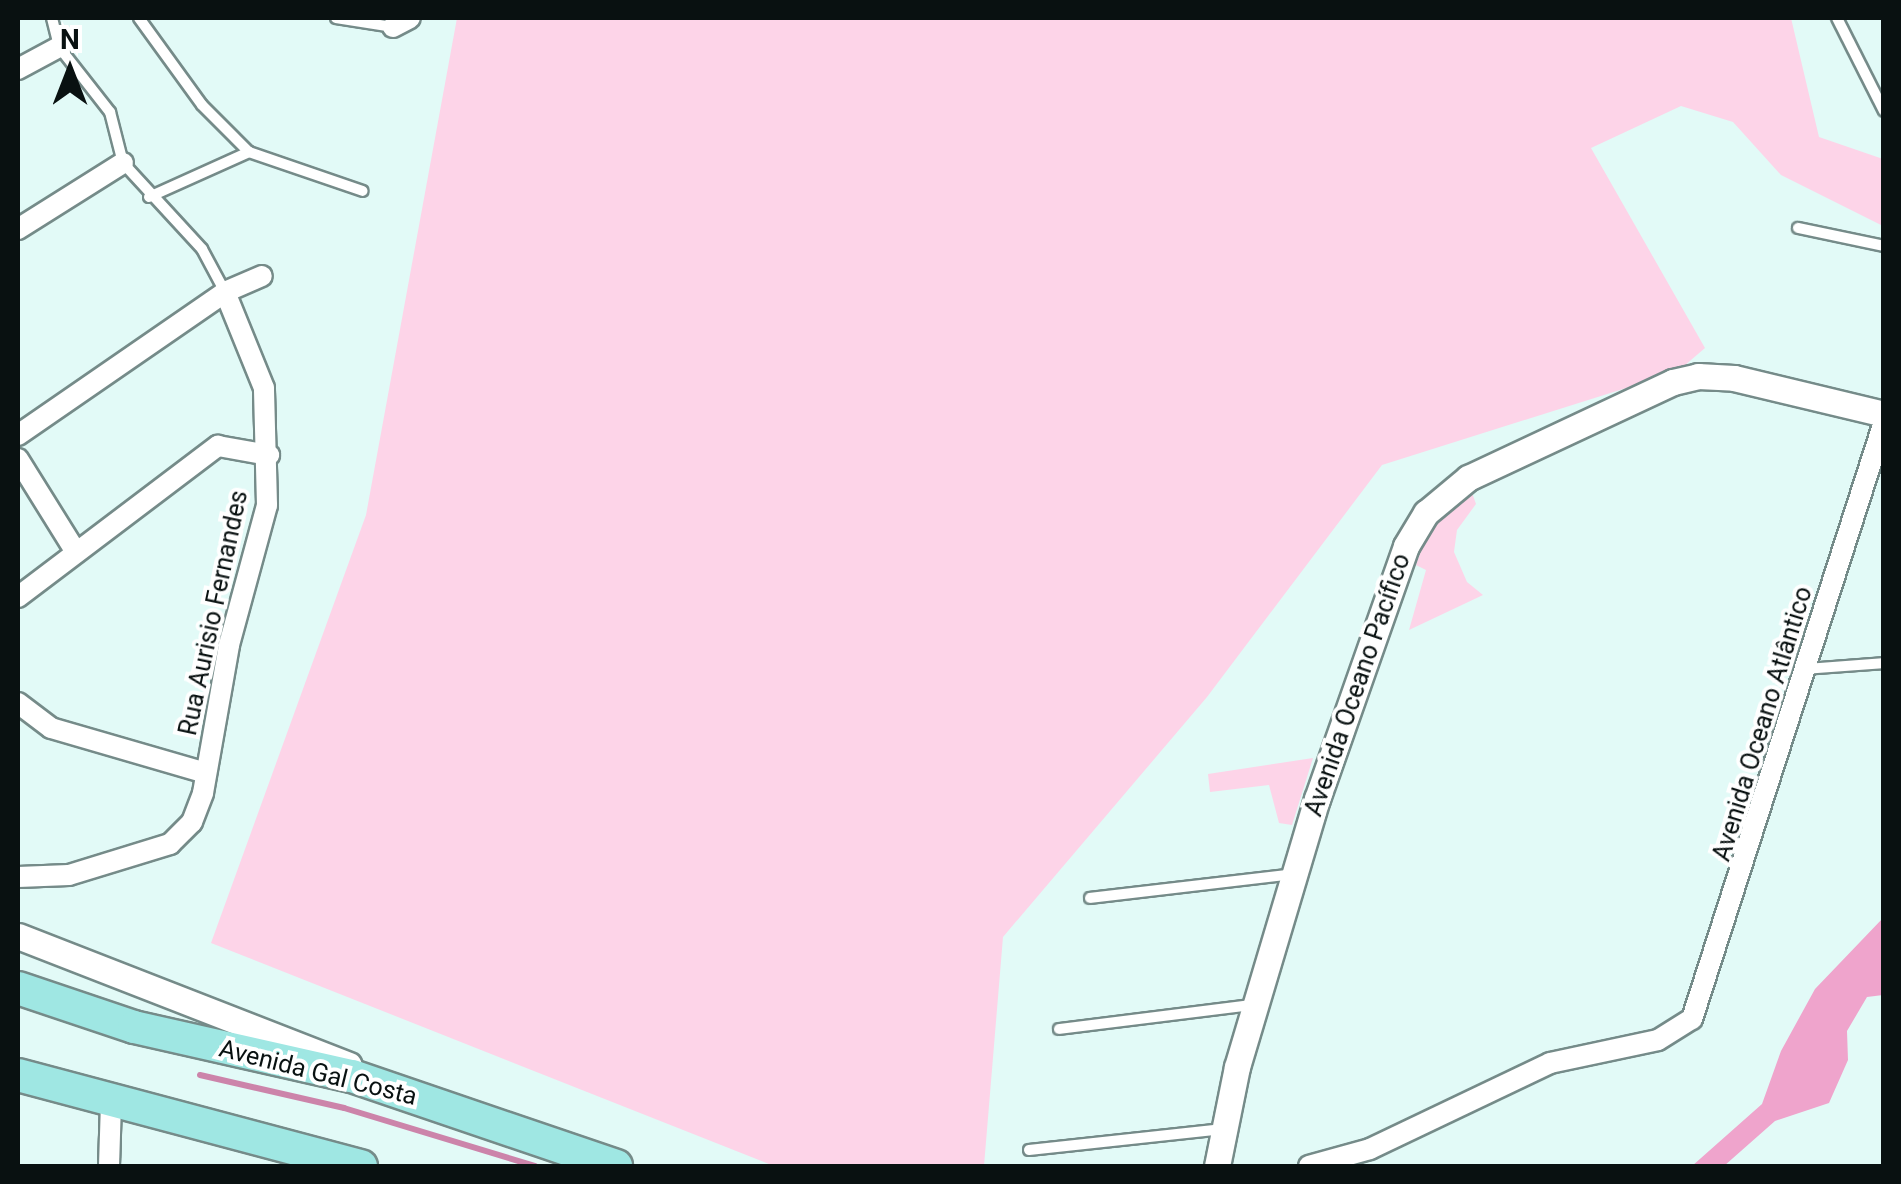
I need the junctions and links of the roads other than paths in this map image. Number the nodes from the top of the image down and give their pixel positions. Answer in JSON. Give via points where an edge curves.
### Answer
{"nodes":[{"id":1,"x":52,"y":18,"type":"edge"},
{"id":2,"x":140,"y":18,"type":"edge"},
{"id":3,"x":336,"y":18,"type":"edge"},
{"id":4,"x":1838,"y":18,"type":"edge"},
{"id":5,"x":401,"y":22,"type":"edge"},
{"id":6,"x":59,"y":47,"type":"junction"},
{"id":7,"x":18,"y":69,"type":"edge"},
{"id":8,"x":1882,"y":106,"type":"edge"},
{"id":9,"x":249,"y":152,"type":"junction"},
{"id":10,"x":123,"y":163,"type":"junction"},
{"id":11,"x":362,"y":191,"type":"dead end"},
{"id":12,"x":150,"y":197,"type":"junction"},
{"id":13,"x":1798,"y":228,"type":"dead end"},
{"id":14,"x":18,"y":229,"type":"edge"},
{"id":15,"x":1884,"y":246,"type":"edge"},
{"id":16,"x":262,"y":276,"type":"dead end"},
{"id":17,"x":225,"y":292,"type":"junction"},
{"id":18,"x":1884,"y":414,"type":"edge"},
{"id":19,"x":1884,"y":422,"type":"edge"},
{"id":20,"x":18,"y":435,"type":"edge"},
{"id":21,"x":269,"y":455,"type":"junction"},
{"id":22,"x":18,"y":459,"type":"edge"},
{"id":23,"x":76,"y":552,"type":"junction"},
{"id":24,"x":18,"y":597,"type":"edge"},
{"id":25,"x":1884,"y":663,"type":"edge"},
{"id":26,"x":1806,"y":669,"type":"junction"},
{"id":27,"x":18,"y":703,"type":"edge"},
{"id":28,"x":206,"y":773,"type":"junction"},
{"id":29,"x":1294,"y":874,"type":"junction"},
{"id":30,"x":18,"y":878,"type":"edge"},
{"id":31,"x":1090,"y":898,"type":"dead end"},
{"id":32,"x":18,"y":936,"type":"edge"},
{"id":33,"x":18,"y":988,"type":"edge"},
{"id":34,"x":1255,"y":1005,"type":"junction"},
{"id":35,"x":1058,"y":1029,"type":"dead end"},
{"id":36,"x":18,"y":1078,"type":"edge"},
{"id":37,"x":393,"y":1090,"type":"junction"},
{"id":38,"x":111,"y":1103,"type":"junction"},
{"id":39,"x":1222,"y":1128,"type":"junction"},
{"id":40,"x":282,"y":1144,"type":"junction"},
{"id":41,"x":1029,"y":1150,"type":"dead end"},
{"id":42,"x":109,"y":1166,"type":"edge"},
{"id":43,"x":324,"y":1166,"type":"edge"},
{"id":44,"x":361,"y":1166,"type":"edge"},
{"id":45,"x":616,"y":1166,"type":"edge"},
{"id":46,"x":1217,"y":1166,"type":"edge"},
{"id":47,"x":1309,"y":1166,"type":"edge"}],
"edges":[{"from":1,"to":6,"type":"lane"},
{"from":2,"to":9,"type":"lane","via":[[202,105]]},
{"from":3,"to":5,"type":"lane"},
{"from":4,"to":8,"type":"lane"},
{"from":6,"to":7,"type":"street"},
{"from":6,"to":10,"type":"lane","via":[[110,112]]},
{"from":9,"to":11,"type":"lane"},
{"from":9,"to":12,"type":"lane"},
{"from":10,"to":12,"type":"lane"},
{"from":10,"to":14,"type":"street"},
{"from":12,"to":17,"type":"lane","via":[[202,249]]},
{"from":13,"to":15,"type":"lane"},
{"from":16,"to":17,"type":"street"},
{"from":17,"to":20,"type":"street"},
{"from":17,"to":21,"type":"street","name":"Rua Aurisio Fernandes","via":[[264,388]]},
{"from":18,"to":29,"type":"street","name":"Avenida Oceano Pacífico","via":[[1734,378],[1698,376],[1673,382],[1447,494],[1406,546]]},
{"from":19,"to":26,"type":"street","name":"Avenida Oceano Atlântico"},
{"from":21,"to":23,"type":"street","via":[[218,446]]},
{"from":21,"to":28,"type":"street","name":"Rua Aurisio Fernandes","via":[[267,505],[228,646]]},
{"from":22,"to":23,"type":"street"},
{"from":23,"to":24,"type":"street"},
{"from":25,"to":26,"type":"lane"},
{"from":26,"to":47,"type":"street","name":"Avenida Oceano Atlântico","via":[[1703,998],[1679,1033],[1550,1063],[1370,1149]]},
{"from":27,"to":28,"type":"street","via":[[51,728]]},
{"from":28,"to":30,"type":"street","name":"Rua Aurisio Fernandes","via":[[192,822],[170,844],[86,872]]},
{"from":29,"to":31,"type":"lane"},
{"from":29,"to":34,"type":"street","name":"Avenida Oceano Pacífico"},
{"from":32,"to":37,"type":"street","via":[[335,1057]]},
{"from":33,"to":37,"type":"main road","name":"Avenida Gal Costa","via":[[134,1028]]},
{"from":34,"to":35,"type":"lane"},
{"from":34,"to":39,"type":"street","name":"Avenida Oceano Pacífico"},
{"from":36,"to":38,"type":"main road"},
{"from":37,"to":45,"type":"main road","name":"Avenida Gal Costa"},
{"from":38,"to":40,"type":"main road"},
{"from":38,"to":42,"type":"street"},
{"from":39,"to":41,"type":"lane"},
{"from":39,"to":46,"type":"street","name":"Avenida Oceano Pacífico"},
{"from":40,"to":43,"type":"street"},
{"from":40,"to":44,"type":"main road"}]}
